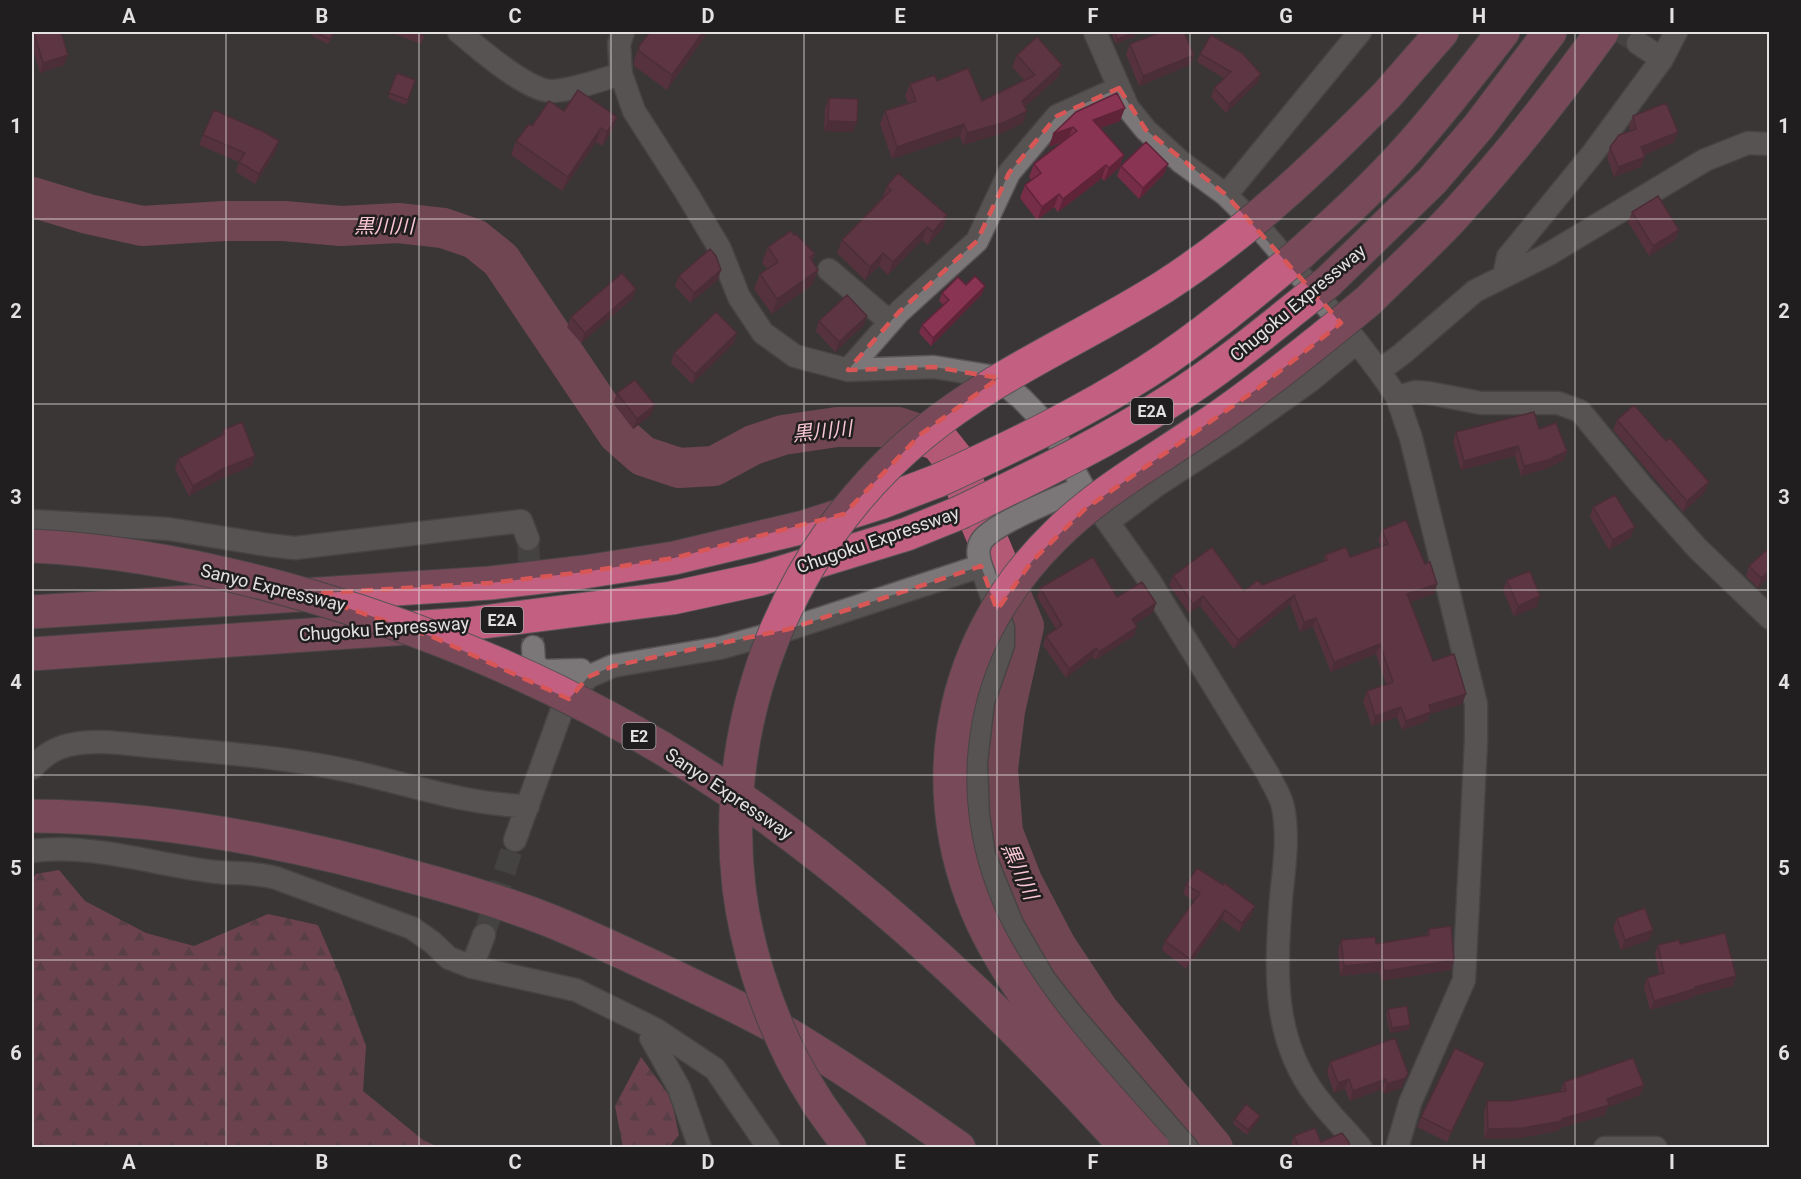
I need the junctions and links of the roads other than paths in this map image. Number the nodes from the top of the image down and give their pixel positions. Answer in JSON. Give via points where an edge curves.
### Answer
{"nodes":[{"id":1,"x":459,"y":32,"type":"edge"},
{"id":2,"x":623,"y":32,"type":"edge"},
{"id":3,"x":1095,"y":32,"type":"edge"},
{"id":4,"x":1360,"y":32,"type":"edge"},
{"id":5,"x":1442,"y":32,"type":"edge"},
{"id":6,"x":1503,"y":32,"type":"edge"},
{"id":7,"x":1550,"y":32,"type":"edge"},
{"id":8,"x":1602,"y":32,"type":"edge"},
{"id":9,"x":1676,"y":32,"type":"edge"},
{"id":10,"x":1638,"y":43,"type":"tunnel mouth"},
{"id":11,"x":1662,"y":59,"type":"junction"},
{"id":12,"x":621,"y":74,"type":"junction"},
{"id":13,"x":1119,"y":88,"type":"junction"},
{"id":14,"x":1770,"y":144,"type":"edge"},
{"id":15,"x":1226,"y":195,"type":"junction"},
{"id":16,"x":830,"y":270,"type":"dead end"},
{"id":17,"x":1504,"y":276,"type":"junction"},
{"id":18,"x":890,"y":322,"type":"junction"},
{"id":19,"x":1357,"y":342,"type":"junction"},
{"id":20,"x":848,"y":370,"type":"junction"},
{"id":21,"x":1379,"y":371,"type":"junction"},
{"id":22,"x":1397,"y":397,"type":"junction"},
{"id":23,"x":1083,"y":487,"type":"junction"},
{"id":24,"x":32,"y":521,"type":"edge"},
{"id":25,"x":1108,"y":522,"type":"junction"},
{"id":26,"x":528,"y":539,"type":"tunnel mouth"},
{"id":27,"x":32,"y":546,"type":"edge"},
{"id":28,"x":981,"y":566,"type":"junction"},
{"id":29,"x":32,"y":612,"type":"edge"},
{"id":30,"x":1770,"y":618,"type":"edge"},
{"id":31,"x":533,"y":647,"type":"tunnel mouth"},
{"id":32,"x":32,"y":654,"type":"edge"},
{"id":33,"x":588,"y":677,"type":"junction"},
{"id":34,"x":32,"y":768,"type":"edge"},
{"id":35,"x":528,"y":806,"type":"junction"},
{"id":36,"x":38,"y":816,"type":"edge"},
{"id":37,"x":515,"y":840,"type":"tunnel mouth"},
{"id":38,"x":32,"y":851,"type":"edge"},
{"id":39,"x":484,"y":935,"type":"tunnel mouth"},
{"id":40,"x":472,"y":967,"type":"junction"},
{"id":41,"x":655,"y":1029,"type":"junction"},
{"id":42,"x":1638,"y":1147,"type":"edge"},
{"id":43,"x":700,"y":1148,"type":"edge"},
{"id":44,"x":770,"y":1148,"type":"edge"},
{"id":45,"x":850,"y":1148,"type":"edge"},
{"id":46,"x":958,"y":1148,"type":"edge"},
{"id":47,"x":1127,"y":1148,"type":"edge"},
{"id":48,"x":1153,"y":1148,"type":"edge"},
{"id":49,"x":1187,"y":1148,"type":"edge"},
{"id":50,"x":1361,"y":1148,"type":"edge"},
{"id":51,"x":1397,"y":1148,"type":"edge"},
{"id":52,"x":1605,"y":1148,"type":"edge"},
{"id":53,"x":1656,"y":1148,"type":"edge"}],
"edges":[{"from":1,"to":12,"type":"street","via":[[533,87],[560,90]]},
{"from":2,"to":12,"type":"street","via":[[619,44]]},
{"from":3,"to":13,"type":"street"},
{"from":4,"to":15,"type":"street"},
{"from":5,"to":45,"type":"highway","bridge":true,"via":[[1386,96],[1265,212],[1156,291],[979,392],[921,434],[872,481],[830,530],[797,585],[772,638],[752,699],[740,759],[735,833],[740,890],[752,953],[771,1010],[792,1059]]},
{"from":6,"to":29,"type":"highway","name":"Chugoku Expressway","number":"E2A","bridge":true,"via":[[1406,152],[1301,254],[1217,322],[1091,406],[937,481],[804,527],[674,558],[584,572],[490,584]]},
{"from":7,"to":32,"type":"highway","name":"Chugoku Expressway","number":"E2A","bridge":true,"via":[[1486,118],[1432,181],[1328,282],[1234,357],[1170,401],[959,513],[907,534],[760,579],[672,598],[467,624]]},
{"from":8,"to":48,"type":"highway","bridge":true,"via":[[1505,158],[1368,301],[1257,389],[1134,473],[1056,535],[1032,561],[985,629],[964,681],[954,718],[948,767],[958,858],[973,903],[1022,990],[1062,1043]]},
{"from":9,"to":11,"type":"street"},
{"from":10,"to":11,"type":"street"},
{"from":11,"to":17,"type":"street","via":[[1593,153],[1508,256]]},
{"from":12,"to":20,"type":"street","via":[[634,111],[714,240],[739,297],[763,333],[795,356]]},
{"from":13,"to":15,"type":"street","via":[[1128,108],[1146,130]]},
{"from":13,"to":18,"type":"street","via":[[1057,116],[1009,172],[977,241]]},
{"from":14,"to":17,"type":"street","via":[[1748,143],[1705,160],[1549,254]]},
{"from":15,"to":19,"type":"street","via":[[1263,232]]},
{"from":16,"to":18,"type":"street"},
{"from":17,"to":21,"type":"street","via":[[1475,291]]},
{"from":18,"to":20,"type":"street"},
{"from":19,"to":21,"type":"street"},
{"from":19,"to":25,"type":"street","via":[[1301,388]]},
{"from":20,"to":23,"type":"street","via":[[934,367],[995,377],[1052,430]]},
{"from":21,"to":22,"type":"street"},
{"from":22,"to":30,"type":"street","via":[[1429,393],[1480,403],[1558,403],[1580,411],[1696,548]]},
{"from":22,"to":51,"type":"street","via":[[1411,438],[1469,671],[1476,704],[1476,732],[1464,980],[1410,1103]]},
{"from":23,"to":25,"type":"street"},
{"from":23,"to":28,"type":"street","via":[[997,528],[982,541],[978,553]]},
{"from":24,"to":26,"type":"street","via":[[169,529],[295,548],[521,521]]},
{"from":25,"to":50,"type":"street","via":[[1149,580],[1283,805],[1286,832],[1278,997],[1284,1030],[1315,1095]]},
{"from":27,"to":47,"type":"highway","name":"Sanyo Expressway","number":"E2","bridge":true,"via":[[123,555],[205,569],[359,610],[484,658],[660,747],[780,826],[875,903],[962,978],[1074,1089]]},
{"from":28,"to":33,"type":"street","via":[[789,629],[720,648],[613,666]]},
{"from":28,"to":49,"type":"street","via":[[1003,628],[1003,645],[983,702],[976,762],[984,855],[1012,924],[1044,979]]},
{"from":31,"to":33,"type":"street","via":[[534,663],[542,671],[581,670]]},
{"from":33,"to":35,"type":"street","via":[[563,707]]},
{"from":34,"to":35,"type":"street","via":[[55,749],[99,742],[276,759],[344,770],[477,802]]},
{"from":35,"to":37,"type":"street"},
{"from":36,"to":46,"type":"highway","via":[[144,823],[289,845],[378,866],[541,918],[625,953],[790,1036]]},
{"from":38,"to":40,"type":"street","via":[[92,852],[276,878],[412,928],[449,958]]},
{"from":39,"to":40,"type":"street"},
{"from":40,"to":41,"type":"street","via":[[576,990]]},
{"from":41,"to":43,"type":"street","via":[[651,1038],[679,1088]]},
{"from":41,"to":44,"type":"street","via":[[715,1069]]},
{"from":42,"to":52,"type":"street"},
{"from":42,"to":53,"type":"street"}]}
